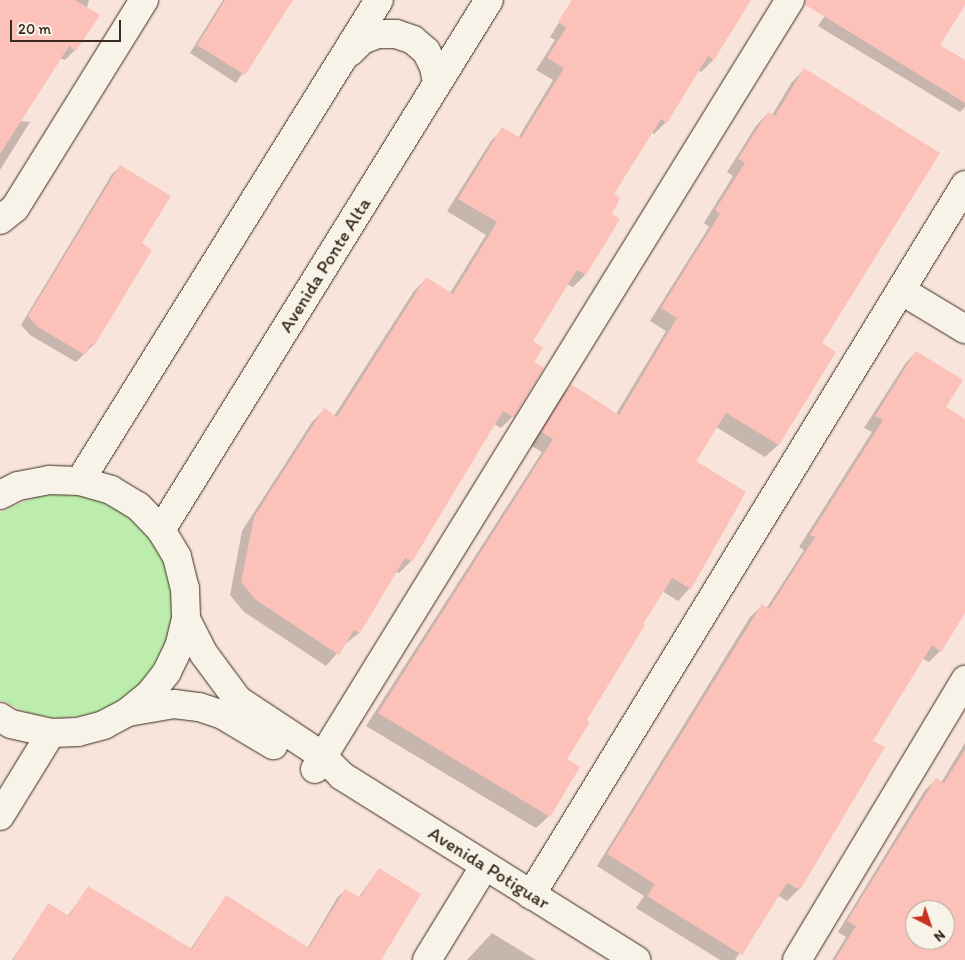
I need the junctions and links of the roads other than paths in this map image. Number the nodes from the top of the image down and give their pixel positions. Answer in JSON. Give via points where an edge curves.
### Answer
{"nodes":[{"id":1,"x":144,"y":0,"type":"edge"},
{"id":2,"x":379,"y":0,"type":"edge"},
{"id":3,"x":489,"y":0,"type":"edge"},
{"id":4,"x":790,"y":0,"type":"edge"},
{"id":5,"x":349,"y":52,"type":"junction"},
{"id":6,"x":437,"y":83,"type":"junction"},
{"id":7,"x":965,"y":185,"type":"edge"},
{"id":8,"x":0,"y":220,"type":"edge"},
{"id":9,"x":902,"y":291,"type":"junction"},
{"id":10,"x":965,"y":329,"type":"edge"},
{"id":11,"x":80,"y":481,"type":"junction"},
{"id":12,"x":0,"y":495,"type":"edge"},
{"id":13,"x":161,"y":530,"type":"junction"},
{"id":14,"x":186,"y":619,"type":"junction"},
{"id":15,"x":965,"y":680,"type":"edge"},
{"id":16,"x":128,"y":712,"type":"junction"},
{"id":17,"x":0,"y":717,"type":"edge"},
{"id":18,"x":51,"y":733,"type":"junction"},
{"id":19,"x":318,"y":762,"type":"junction"},
{"id":20,"x":0,"y":816,"type":"edge"},
{"id":21,"x":484,"y":867,"type":"junction"},
{"id":22,"x":531,"y":895,"type":"junction"},
{"id":23,"x":427,"y":960,"type":"edge"},
{"id":24,"x":636,"y":960,"type":"edge"},
{"id":25,"x":797,"y":960,"type":"edge"}],
"edges":[{"from":1,"to":8,"type":"street","via":[[15,208]]},
{"from":2,"to":5,"type":"street"},
{"from":3,"to":6,"type":"street","name":"Avenida Ponte Alta"},
{"from":4,"to":19,"type":"street"},
{"from":5,"to":6,"type":"street","via":[[362,40],[378,34],[396,34],[412,40],[426,51]]},
{"from":5,"to":11,"type":"street"},
{"from":6,"to":13,"type":"street","name":"Avenida Ponte Alta"},
{"from":7,"to":9,"type":"street"},
{"from":9,"to":10,"type":"street"},
{"from":9,"to":22,"type":"street"},
{"from":11,"to":12,"type":"street","name":"Avenida Potiguar","via":[[49,480],[18,486]]},
{"from":11,"to":13,"type":"street","name":"Avenida Potiguar","via":[[111,490],[138,506]]},
{"from":13,"to":14,"type":"street","name":"Avenida Potiguar","via":[[177,557],[185,588]]},
{"from":14,"to":16,"type":"street","name":"Avenida Potiguar","via":[[179,647],[167,672],[150,694]]},
{"from":14,"to":19,"type":"street","name":"Avenida Potiguar","via":[[209,661],[238,700]]},
{"from":15,"to":25,"type":"street"},
{"from":16,"to":18,"type":"street","name":"Avenida Potiguar","via":[[78,732]]},
{"from":16,"to":19,"type":"street","name":"Avenida Potiguar","via":[[174,704],[199,707],[221,714]]},
{"from":17,"to":18,"type":"street","name":"Avenida Potiguar","via":[[11,724]]},
{"from":18,"to":20,"type":"street"},
{"from":19,"to":21,"type":"street","name":"Avenida Potiguar"},
{"from":21,"to":22,"type":"street","name":"Avenida Potiguar"},
{"from":21,"to":23,"type":"street"},
{"from":22,"to":24,"type":"street","name":"Avenida Potiguar"}]}
